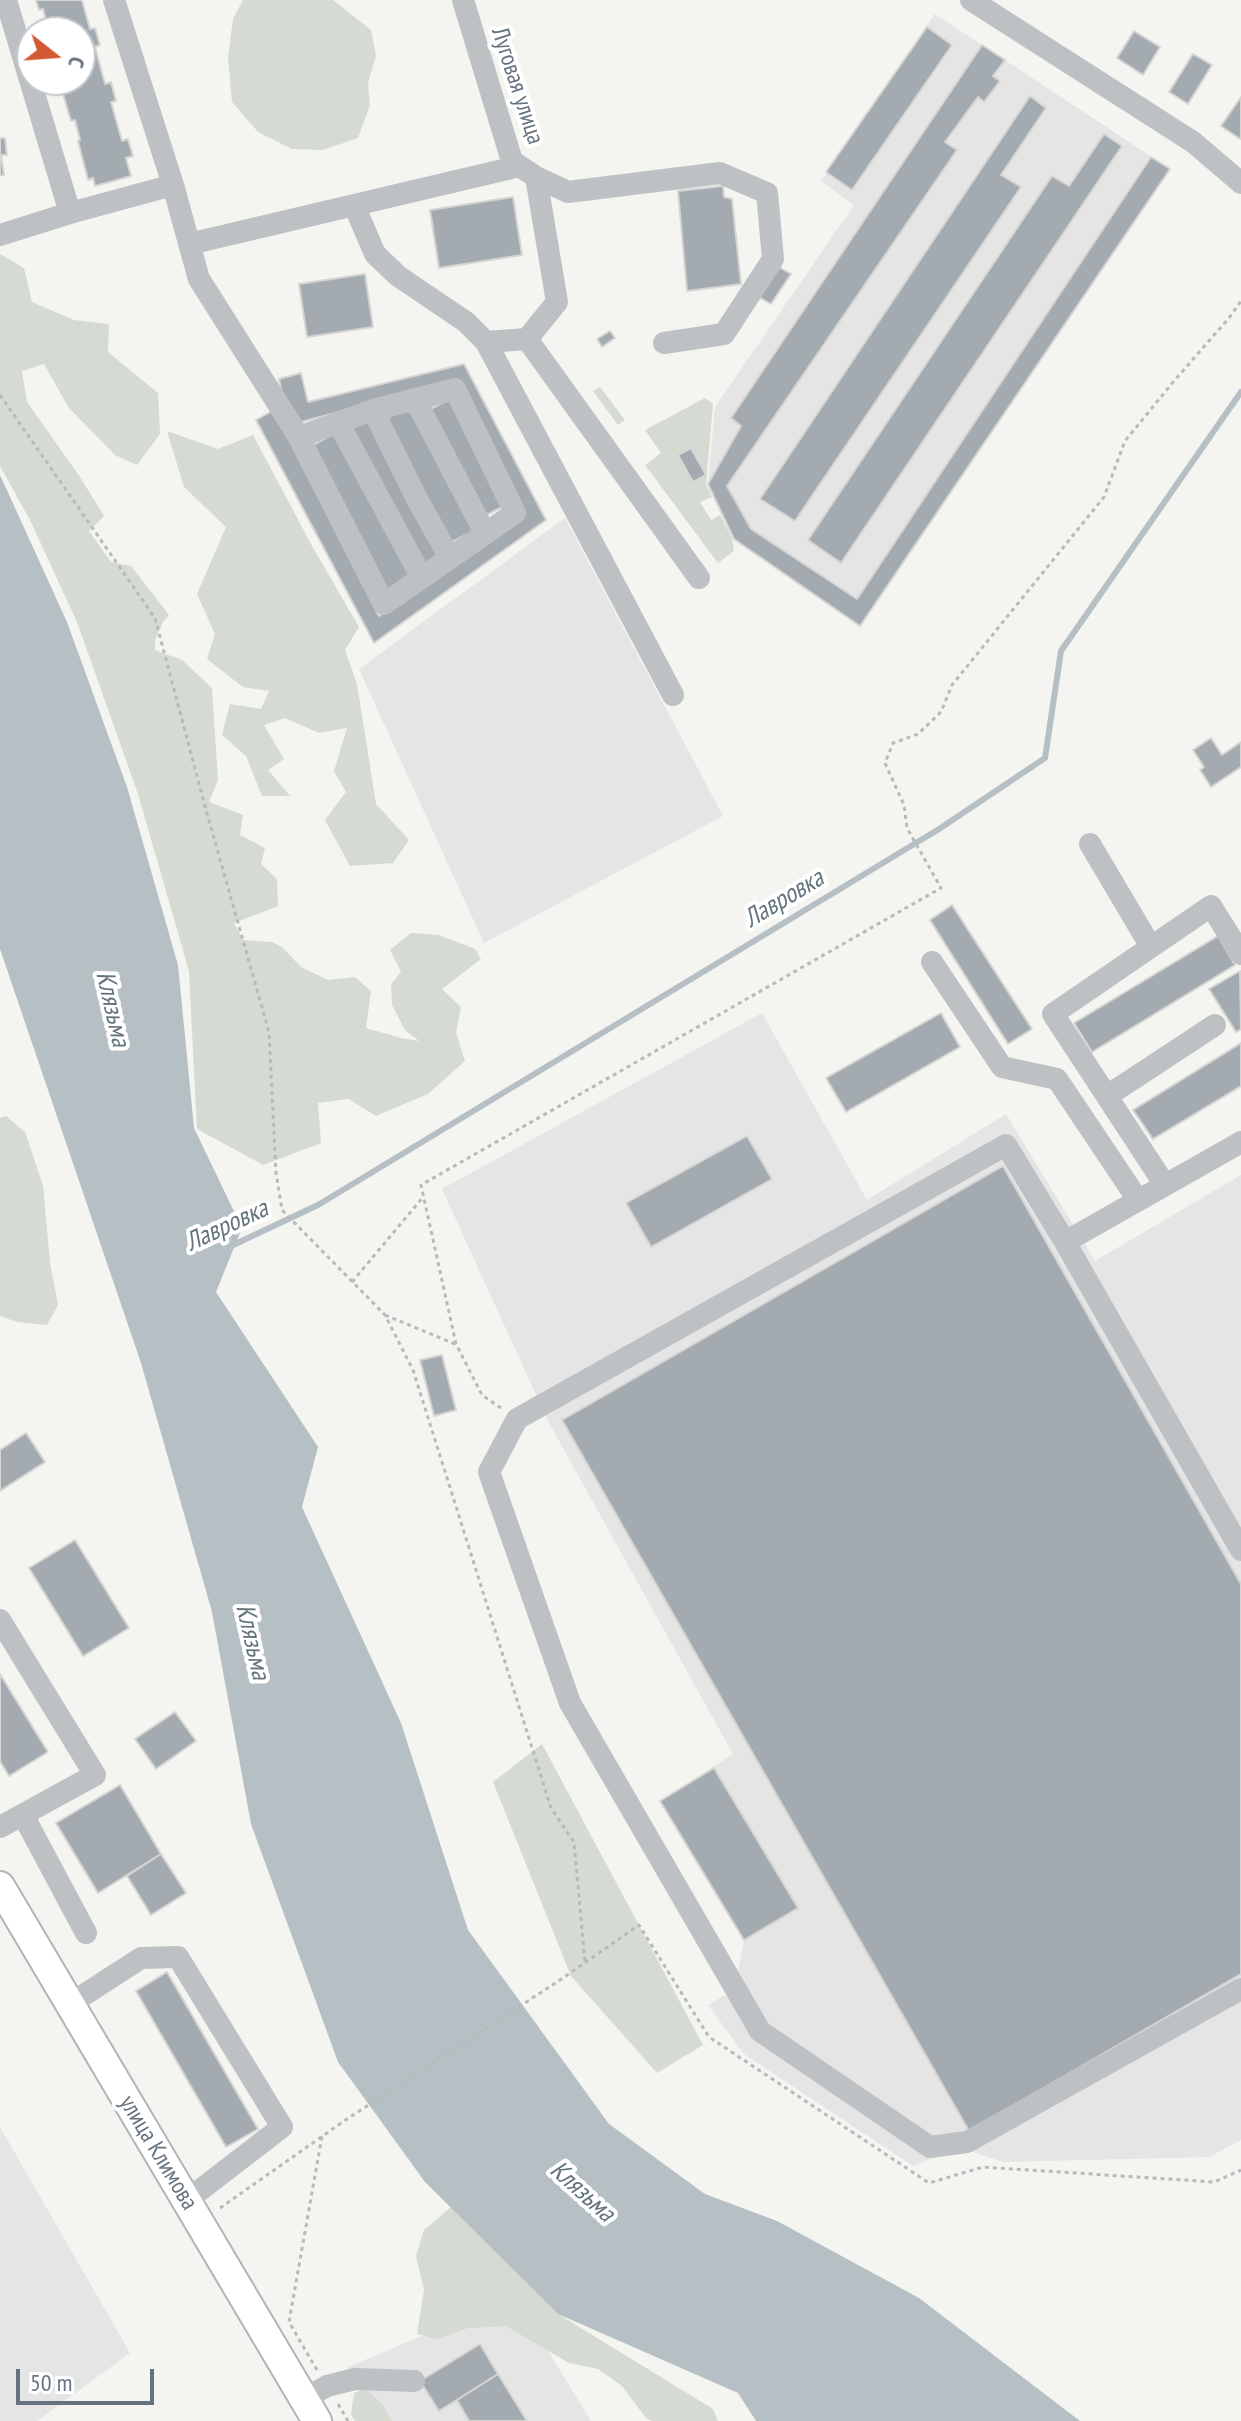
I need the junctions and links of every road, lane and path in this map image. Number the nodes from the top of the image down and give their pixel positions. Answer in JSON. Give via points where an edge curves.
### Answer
{"nodes":[{"id":1,"x":114,"y":0,"type":"edge"},
{"id":2,"x":463,"y":0,"type":"edge"},
{"id":3,"x":4,"y":1,"type":"edge"},
{"id":4,"x":974,"y":1,"type":"edge"},
{"id":5,"x":528,"y":172,"type":"junction"},
{"id":6,"x":1241,"y":183,"type":"edge"},
{"id":7,"x":173,"y":185,"type":"junction"},
{"id":8,"x":354,"y":205,"type":"junction"},
{"id":9,"x":70,"y":213,"type":"junction"},
{"id":10,"x":0,"y":235,"type":"edge"},
{"id":11,"x":189,"y":244,"type":"junction"},
{"id":12,"x":1241,"y":301,"type":"edge"},
{"id":13,"x":527,"y":339,"type":"junction"},
{"id":14,"x":486,"y":342,"type":"junction"},
{"id":15,"x":664,"y":343,"type":"dead end"},
{"id":16,"x":0,"y":395,"type":"edge"},
{"id":17,"x":415,"y":399,"type":"junction"},
{"id":18,"x":373,"y":410,"type":"junction"},
{"id":19,"x":338,"y":422,"type":"junction"},
{"id":20,"x":299,"y":437,"type":"junction"},
{"id":21,"x":485,"y":533,"type":"junction"},
{"id":22,"x":450,"y":558,"type":"junction"},
{"id":23,"x":422,"y":578,"type":"junction"},
{"id":24,"x":699,"y":578,"type":"dead end"},
{"id":25,"x":673,"y":695,"type":"dead end"},
{"id":26,"x":1090,"y":844,"type":"dead end"},
{"id":27,"x":1151,"y":947,"type":"junction"},
{"id":28,"x":1241,"y":954,"type":"edge"},
{"id":29,"x":932,"y":962,"type":"dead end"},
{"id":30,"x":1215,"y":1025,"type":"dead end"},
{"id":31,"x":1107,"y":1096,"type":"junction"},
{"id":32,"x":1241,"y":1142,"type":"edge"},
{"id":33,"x":1165,"y":1185,"type":"junction"},
{"id":34,"x":424,"y":1196,"type":"junction"},
{"id":35,"x":1138,"y":1200,"type":"junction"},
{"id":36,"x":1065,"y":1242,"type":"junction"},
{"id":37,"x":352,"y":1282,"type":"junction"},
{"id":38,"x":385,"y":1315,"type":"junction"},
{"id":39,"x":456,"y":1344,"type":"junction"},
{"id":40,"x":517,"y":1419,"type":"junction"},
{"id":41,"x":1241,"y":1550,"type":"edge"},
{"id":42,"x":0,"y":1620,"type":"edge"},
{"id":43,"x":23,"y":1815,"type":"junction"},
{"id":44,"x":0,"y":1827,"type":"edge"},
{"id":45,"x":1,"y":1888,"type":"edge"},
{"id":46,"x":639,"y":1925,"type":"dead end"},
{"id":47,"x":86,"y":1933,"type":"dead end"},
{"id":48,"x":585,"y":1962,"type":"junction"},
{"id":49,"x":1241,"y":1989,"type":"edge"},
{"id":50,"x":70,"y":2004,"type":"junction"},
{"id":51,"x":323,"y":2136,"type":"junction"},
{"id":52,"x":192,"y":2212,"type":"junction"},
{"id":53,"x":414,"y":2381,"type":"dead end"},
{"id":54,"x":316,"y":2402,"type":"edge"},
{"id":55,"x":348,"y":2421,"type":"edge"}],
"edges":[{"from":1,"to":7,"type":"street"},
{"from":2,"to":5,"type":"street","name":"Луговая улица","via":[[512,161]]},
{"from":3,"to":9,"type":"street"},
{"from":4,"to":6,"type":"street","via":[[1193,142]]},
{"from":5,"to":8,"type":"street"},
{"from":5,"to":13,"type":"street","name":"Луговая улица","via":[[557,302]]},
{"from":5,"to":15,"type":"street","name":"Луговая улица","via":[[568,192],[720,173],[751,186],[762,277],[724,334]]},
{"from":7,"to":9,"type":"street"},
{"from":7,"to":11,"type":"street"},
{"from":8,"to":11,"type":"street"},
{"from":8,"to":14,"type":"street","via":[[375,254]]},
{"from":9,"to":10,"type":"street"},
{"from":11,"to":20,"type":"street","via":[[199,279]]},
{"from":12,"to":34,"type":"path","via":[[1125,441],[1104,497],[952,685],[941,712],[918,734],[893,743],[885,763],[904,805],[907,828],[941,888],[421,1185]]},
{"from":13,"to":14,"type":"street"},
{"from":13,"to":24,"type":"street"},
{"from":14,"to":25,"type":"street"},
{"from":16,"to":37,"type":"path","via":[[155,618],[269,1032],[282,1210]]},
{"from":17,"to":18,"type":"street"},
{"from":17,"to":21,"type":"street"},
{"from":17,"to":21,"type":"street","via":[[455,389],[515,513]]},
{"from":18,"to":19,"type":"street"},
{"from":18,"to":22,"type":"street"},
{"from":19,"to":20,"type":"street"},
{"from":19,"to":23,"type":"street"},
{"from":20,"to":23,"type":"street","via":[[384,604]]},
{"from":21,"to":22,"type":"street"},
{"from":22,"to":23,"type":"street"},
{"from":26,"to":27,"type":"street"},
{"from":27,"to":28,"type":"street","via":[[1211,906]]},
{"from":27,"to":31,"type":"street","via":[[1053,1014]]},
{"from":29,"to":35,"type":"street","via":[[1002,1067],[1057,1079]]},
{"from":30,"to":31,"type":"street"},
{"from":31,"to":33,"type":"street"},
{"from":32,"to":33,"type":"street"},
{"from":33,"to":35,"type":"street"},
{"from":34,"to":37,"type":"path"},
{"from":34,"to":39,"type":"path"},
{"from":35,"to":36,"type":"street"},
{"from":36,"to":40,"type":"street","via":[[1006,1145]]},
{"from":36,"to":41,"type":"street"},
{"from":37,"to":38,"type":"path"},
{"from":38,"to":39,"type":"path"},
{"from":38,"to":48,"type":"path","via":[[413,1370],[551,1808],[574,1842]]},
{"from":39,"to":40,"type":"path","via":[[482,1395]]},
{"from":40,"to":49,"type":"street","via":[[489,1472],[570,1703],[760,2031],[930,2147],[967,2142]]},
{"from":42,"to":43,"type":"street","via":[[95,1775]]},
{"from":43,"to":44,"type":"street"},
{"from":43,"to":47,"type":"street"},
{"from":45,"to":50,"type":"main road","name":"улица Климова"},
{"from":46,"to":48,"type":"path"},
{"from":48,"to":51,"type":"path"},
{"from":50,"to":52,"type":"main road","name":"улица Климова"},
{"from":50,"to":52,"type":"street","via":[[141,1958],[178,1957],[282,2127]]},
{"from":51,"to":52,"type":"path"},
{"from":51,"to":54,"type":"path","via":[[289,2322]]},
{"from":52,"to":54,"type":"main road","name":"улица Климова"},
{"from":53,"to":54,"type":"street","via":[[355,2379]]},
{"from":54,"to":55,"type":"path"}]}
